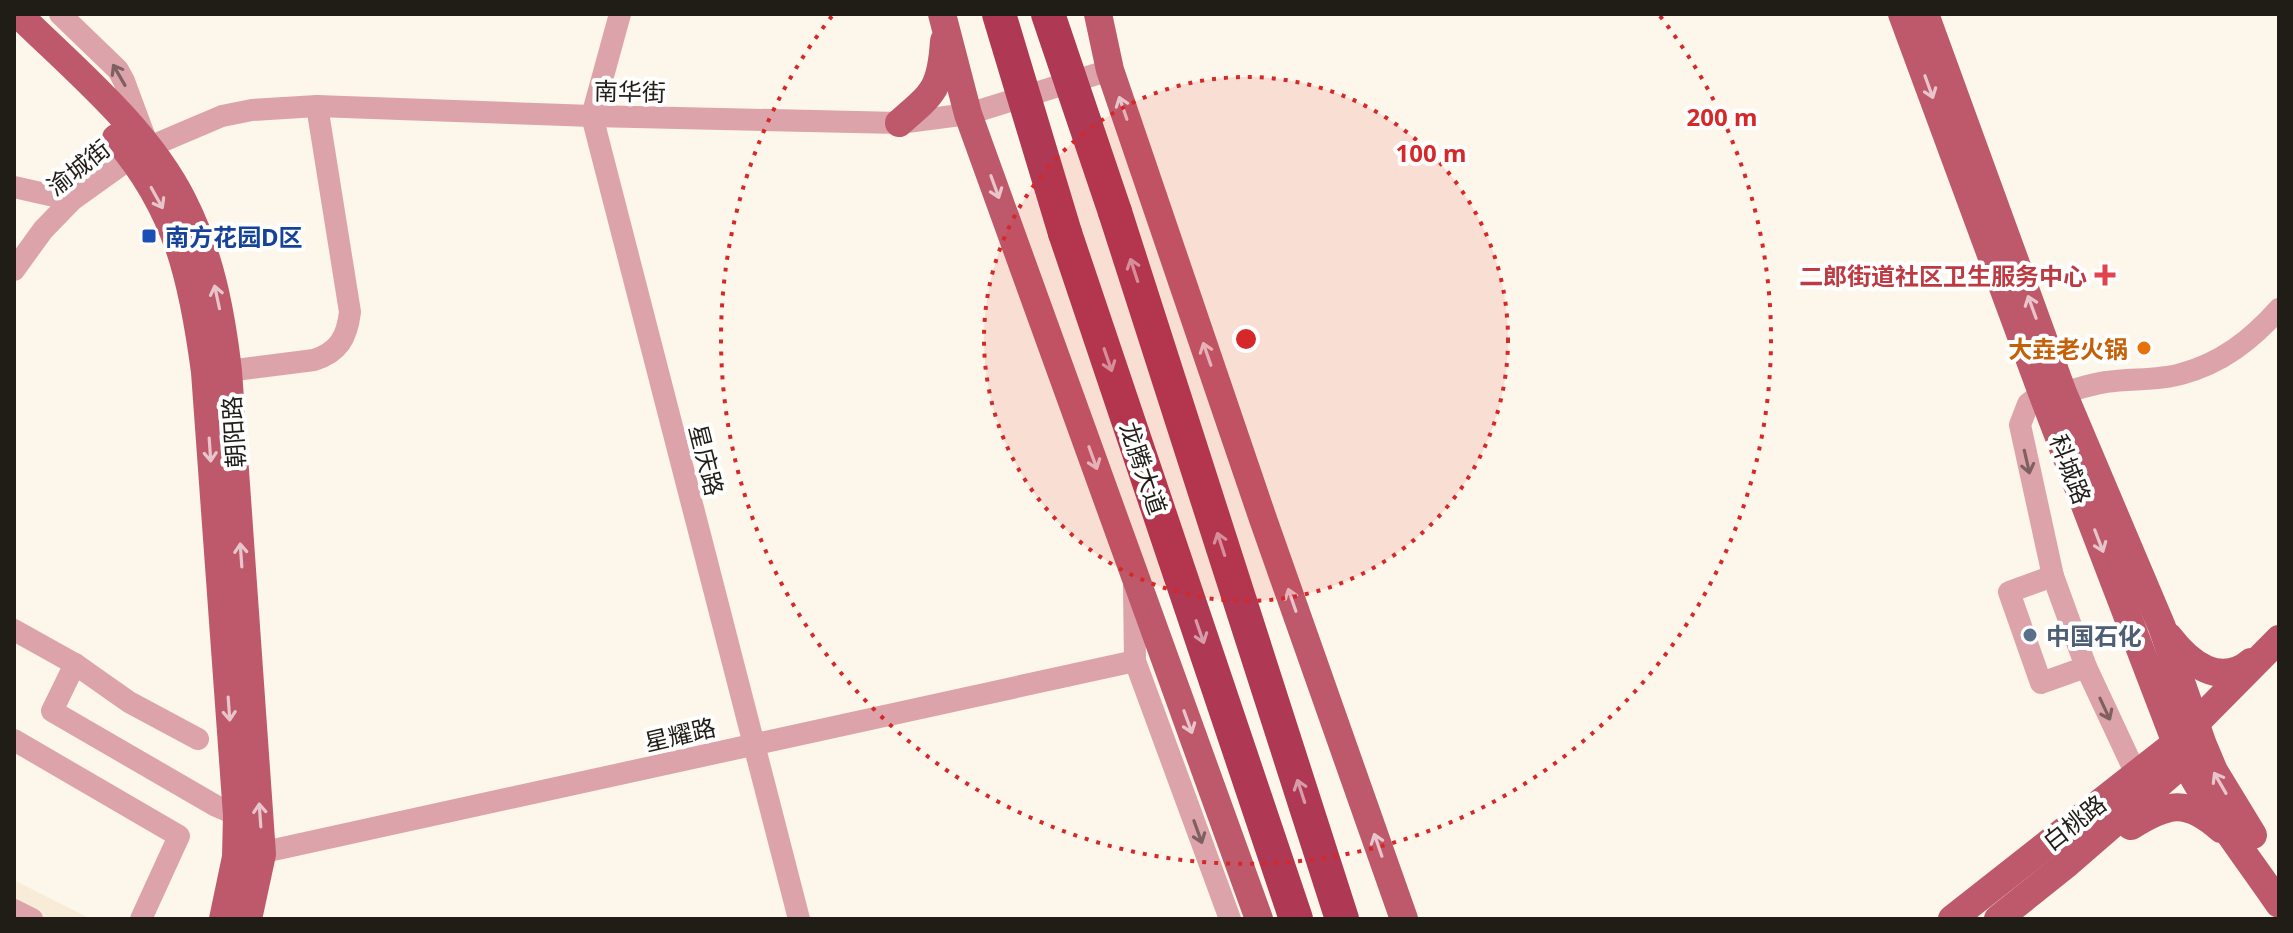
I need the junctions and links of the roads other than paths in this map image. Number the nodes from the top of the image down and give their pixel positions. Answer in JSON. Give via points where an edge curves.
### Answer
{"nodes":[{"id":1,"x":18,"y":14,"type":"edge"},
{"id":2,"x":60,"y":14,"type":"edge"},
{"id":3,"x":620,"y":14,"type":"edge"},
{"id":4,"x":999,"y":14,"type":"edge"},
{"id":5,"x":1048,"y":14,"type":"edge"},
{"id":6,"x":1070,"y":14,"type":"edge"},
{"id":7,"x":1098,"y":14,"type":"edge"},
{"id":8,"x":1902,"y":14,"type":"edge"},
{"id":9,"x":1925,"y":14,"type":"edge"},
{"id":10,"x":943,"y":21,"type":"edge"},
{"id":11,"x":14,"y":35,"type":"edge"},
{"id":12,"x":1110,"y":70,"type":"junction"},
{"id":13,"x":317,"y":106,"type":"junction"},
{"id":14,"x":968,"y":114,"type":"junction"},
{"id":15,"x":592,"y":116,"type":"junction"},
{"id":16,"x":899,"y":123,"type":"junction"},
{"id":17,"x":140,"y":152,"type":"junction"},
{"id":18,"x":1100,"y":166,"type":"junction"},
{"id":19,"x":14,"y":187,"type":"edge"},
{"id":20,"x":72,"y":200,"type":"junction"},
{"id":21,"x":15,"y":264,"type":"edge"},
{"id":22,"x":2279,"y":309,"type":"edge"},
{"id":23,"x":228,"y":371,"type":"junction"},
{"id":24,"x":2053,"y":393,"type":"junction"},
{"id":25,"x":1134,"y":569,"type":"junction"},
{"id":26,"x":2053,"y":576,"type":"junction"},
{"id":27,"x":2162,"y":627,"type":"junction"},
{"id":28,"x":14,"y":630,"type":"edge"},
{"id":29,"x":2279,"y":638,"type":"edge"},
{"id":30,"x":1135,"y":661,"type":"junction"},
{"id":31,"x":75,"y":664,"type":"junction"},
{"id":32,"x":2279,"y":664,"type":"edge"},
{"id":33,"x":2086,"y":667,"type":"junction"},
{"id":34,"x":198,"y":739,"type":"dead end"},
{"id":35,"x":14,"y":740,"type":"edge"},
{"id":36,"x":754,"y":744,"type":"junction"},
{"id":37,"x":2190,"y":744,"type":"junction"},
{"id":38,"x":2136,"y":774,"type":"junction"},
{"id":39,"x":237,"y":815,"type":"junction"},
{"id":40,"x":2237,"y":843,"type":"junction"},
{"id":41,"x":249,"y":855,"type":"junction"},
{"id":42,"x":2068,"y":863,"type":"junction"},
{"id":43,"x":2279,"y":871,"type":"edge"},
{"id":44,"x":1977,"y":898,"type":"junction"},
{"id":45,"x":2279,"y":904,"type":"edge"},
{"id":46,"x":141,"y":919,"type":"edge"},
{"id":47,"x":223,"y":919,"type":"edge"},
{"id":48,"x":248,"y":919,"type":"edge"},
{"id":49,"x":799,"y":919,"type":"edge"},
{"id":50,"x":1230,"y":919,"type":"edge"},
{"id":51,"x":1259,"y":919,"type":"edge"},
{"id":52,"x":1296,"y":919,"type":"edge"},
{"id":53,"x":1342,"y":919,"type":"edge"},
{"id":54,"x":1404,"y":919,"type":"edge"},
{"id":55,"x":1940,"y":919,"type":"edge"},
{"id":56,"x":1952,"y":919,"type":"edge"},
{"id":57,"x":1998,"y":919,"type":"edge"}],
"edges":[{"from":1,"to":17,"type":"main road","name":"朝阳路","via":[[94,89]]},
{"from":17,"to":2,"type":"street","one_way":true,"via":[[118,70]]},
{"from":3,"to":15,"type":"street","name":"星庆路"},
{"from":4,"to":52,"type":"highway","name":"龙腾大道","one_way":true,"bridge":true,"via":[[1065,233]]},
{"from":5,"to":18,"type":"highway","name":"龙腾大道","bridge":true},
{"from":6,"to":18,"type":"highway","bridge":true},
{"from":7,"to":12,"type":"main road"},
{"from":8,"to":24,"type":"main road","name":"科城路","one_way":true},
{"from":24,"to":9,"type":"main road","name":"科城路","one_way":true},
{"from":10,"to":14,"type":"main road"},
{"from":10,"to":16,"type":"main road","via":[[942,71],[929,98]]},
{"from":11,"to":17,"type":"main road","name":"朝阳路"},
{"from":12,"to":14,"type":"street","name":"南华街"},
{"from":54,"to":12,"type":"main road","one_way":true},
{"from":13,"to":15,"type":"street","name":"南华街"},
{"from":13,"to":17,"type":"street","name":"南华街","via":[[222,116]]},
{"from":13,"to":23,"type":"street","via":[[350,312],[348,327],[326,357]]},
{"from":14,"to":16,"type":"street","name":"南华街"},
{"from":14,"to":25,"type":"main road","one_way":true},
{"from":15,"to":16,"type":"street","name":"南华街"},
{"from":15,"to":36,"type":"street","name":"星庆路"},
{"from":17,"to":20,"type":"street","name":"渝城街"},
{"from":23,"to":17,"type":"main road","name":"朝阳路","one_way":true,"via":[[210,267],[183,199]]},
{"from":17,"to":39,"type":"main road","name":"朝阳路","one_way":true,"via":[[181,249],[196,307]]},
{"from":53,"to":18,"type":"highway","name":"龙腾大道","one_way":true,"bridge":true},
{"from":19,"to":20,"type":"street"},
{"from":20,"to":21,"type":"street","name":"渝城街"},
{"from":22,"to":24,"type":"street","via":[[2236,350],[2200,368]]},
{"from":41,"to":23,"type":"main road","name":"朝阳路","one_way":true},
{"from":24,"to":26,"type":"street","one_way":true,"via":[[2028,404],[2020,425]]},
{"from":24,"to":27,"type":"main road","name":"科城路"},
{"from":24,"to":37,"type":"main road","name":"科城路","one_way":true},
{"from":25,"to":30,"type":"street"},
{"from":25,"to":51,"type":"main road","one_way":true},
{"from":26,"to":33,"type":"street"},
{"from":26,"to":33,"type":"street","via":[[2009,592],[2041,683]]},
{"from":27,"to":29,"type":"main road","via":[[2193,663],[2228,674],[2245,668]]},
{"from":27,"to":37,"type":"main road","name":"科城路"},
{"from":28,"to":31,"type":"street"},
{"from":29,"to":37,"type":"main road"},
{"from":30,"to":36,"type":"street","name":"星耀路"},
{"from":30,"to":50,"type":"street","one_way":true},
{"from":31,"to":34,"type":"street","via":[[129,702]]},
{"from":31,"to":39,"type":"street","via":[[52,711]]},
{"from":32,"to":37,"type":"main road"},
{"from":33,"to":38,"type":"street","one_way":true},
{"from":35,"to":46,"type":"street","via":[[179,836]]},
{"from":36,"to":41,"type":"street","name":"星耀路"},
{"from":36,"to":49,"type":"street","name":"星庆路"},
{"from":37,"to":38,"type":"main road","name":"白桃路"},
{"from":37,"to":40,"type":"main road","name":"科城路","via":[[2213,811]]},
{"from":37,"to":42,"type":"main road","name":"白桃路"},
{"from":43,"to":37,"type":"main road","name":"科城路","one_way":true,"via":[[2214,771]]},
{"from":38,"to":44,"type":"main road","name":"白桃路"},
{"from":39,"to":41,"type":"main road","name":"朝阳路"},
{"from":40,"to":42,"type":"main road","via":[[2205,816],[2175,807],[2156,810]]},
{"from":40,"to":45,"type":"main road","name":"科城路"},
{"from":41,"to":47,"type":"main road","name":"朝阳路"},
{"from":41,"to":48,"type":"main road","name":"朝阳路"},
{"from":42,"to":57,"type":"main road","name":"白桃路"},
{"from":44,"to":55,"type":"main road"},
{"from":44,"to":56,"type":"main road","name":"白桃路"}]}
